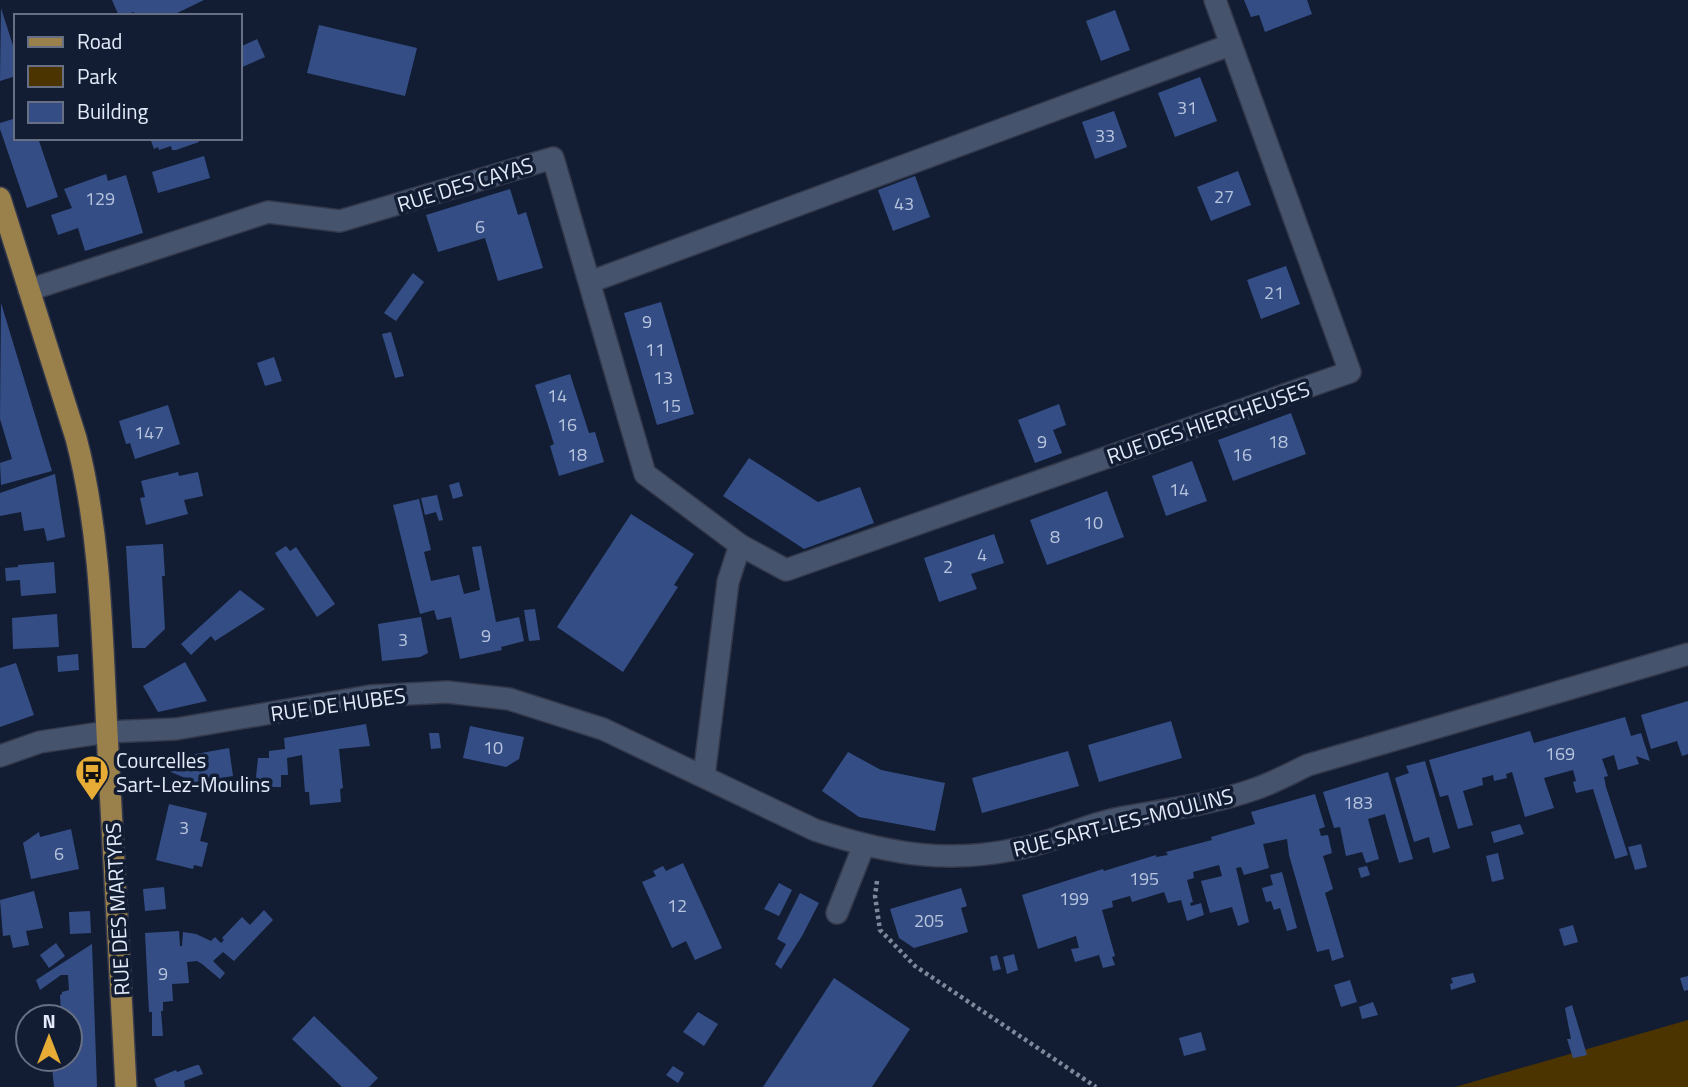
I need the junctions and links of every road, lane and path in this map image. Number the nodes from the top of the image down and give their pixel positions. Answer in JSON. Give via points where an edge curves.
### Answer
{"nodes":[{"id":1,"x":1214,"y":0,"type":"edge"},
{"id":2,"x":1230,"y":45,"type":"junction"},
{"id":3,"x":0,"y":198,"type":"edge"},
{"id":4,"x":590,"y":282,"type":"junction"},
{"id":5,"x":29,"y":290,"type":"junction"},
{"id":6,"x":740,"y":545,"type":"junction"},
{"id":7,"x":1688,"y":654,"type":"edge"},
{"id":8,"x":566,"y":715,"type":"joint"},
{"id":9,"x":107,"y":732,"type":"junction"},
{"id":10,"x":0,"y":756,"type":"edge"},
{"id":11,"x":704,"y":776,"type":"junction"},
{"id":12,"x":872,"y":846,"type":"junction"},
{"id":13,"x":837,"y":913,"type":"dead end"},
{"id":14,"x":126,"y":1087,"type":"edge"},
{"id":15,"x":1096,"y":1087,"type":"edge"}],
"edges":[{"from":1,"to":2,"type":"street","name":"RUE DES HIERCHEUSES"},
{"from":2,"to":4,"type":"street"},
{"from":2,"to":6,"type":"street","name":"RUE DES HIERCHEUSES","via":[[1350,372],[786,569]]},
{"from":3,"to":5,"type":"main road","name":"RUE DES MARTYRS"},
{"from":4,"to":5,"type":"street","name":"RUE DES CAYAS","via":[[553,158],[340,222],[268,212]]},
{"from":4,"to":6,"type":"street","name":"RUE DES CAYAS","via":[[645,474]]},
{"from":5,"to":9,"type":"main road","name":"RUE DES MARTYRS","via":[[83,464],[99,582]]},
{"from":6,"to":11,"type":"street","via":[[728,582]]},
{"from":7,"to":12,"type":"street","name":"RUE SART-LES-MOULINS","via":[[1308,765],[1255,789],[1113,820],[1033,845],[963,857],[932,857]]},
{"from":8,"to":9,"type":"street","name":"RUE DE HUBES","via":[[509,699],[447,692],[370,696],[176,729]]},
{"from":8,"to":11,"type":"street","name":"RUE SART-LES-MOULINS"},
{"from":9,"to":10,"type":"street","name":"RUE DE HUBES","via":[[40,742]]},
{"from":9,"to":14,"type":"main road","name":"RUE DES MARTYRS"},
{"from":11,"to":12,"type":"street","name":"RUE SART-LES-MOULINS","via":[[815,831]]},
{"from":12,"to":13,"type":"street"},
{"from":12,"to":15,"type":"path","via":[[880,930],[915,966]]}]}
